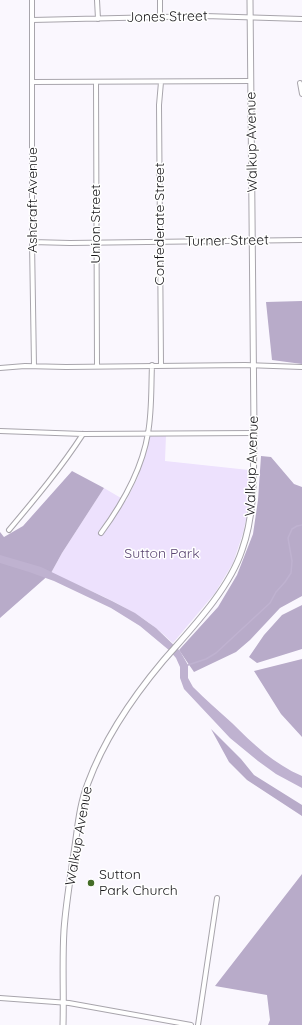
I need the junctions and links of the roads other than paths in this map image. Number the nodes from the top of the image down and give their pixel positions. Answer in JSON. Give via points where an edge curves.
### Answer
{"nodes":[{"id":1,"x":32,"y":0,"type":"edge"},
{"id":2,"x":97,"y":0,"type":"edge"},
{"id":3,"x":160,"y":0,"type":"edge"},
{"id":4,"x":250,"y":0,"type":"edge"},
{"id":5,"x":160,"y":17,"type":"junction"},
{"id":6,"x":251,"y":18,"type":"junction"},
{"id":7,"x":98,"y":19,"type":"junction"},
{"id":8,"x":302,"y":19,"type":"edge"},
{"id":9,"x":32,"y":20,"type":"junction"},
{"id":10,"x":251,"y":81,"type":"junction"},
{"id":11,"x":33,"y":82,"type":"junction"},
{"id":12,"x":96,"y":82,"type":"junction"},
{"id":13,"x":161,"y":82,"type":"junction"},
{"id":14,"x":300,"y":83,"type":"dead end"},
{"id":15,"x":302,"y":94,"type":"edge"},
{"id":16,"x":302,"y":240,"type":"edge"},
{"id":17,"x":252,"y":241,"type":"junction"},
{"id":18,"x":32,"y":242,"type":"junction"},
{"id":19,"x":97,"y":242,"type":"junction"},
{"id":20,"x":161,"y":242,"type":"junction"},
{"id":21,"x":152,"y":365,"type":"junction"},
{"id":22,"x":161,"y":365,"type":"junction"},
{"id":23,"x":254,"y":365,"type":"junction"},
{"id":24,"x":34,"y":366,"type":"junction"},
{"id":25,"x":97,"y":366,"type":"junction"},
{"id":26,"x":302,"y":367,"type":"edge"},
{"id":27,"x":0,"y":368,"type":"edge"},
{"id":28,"x":0,"y":432,"type":"edge"},
{"id":29,"x":148,"y":433,"type":"junction"},
{"id":30,"x":254,"y":433,"type":"junction"},
{"id":31,"x":83,"y":434,"type":"junction"},
{"id":32,"x":9,"y":530,"type":"dead end"},
{"id":33,"x":101,"y":533,"type":"dead end"},
{"id":34,"x":217,"y":898,"type":"dead end"},
{"id":35,"x":0,"y":998,"type":"edge"},
{"id":36,"x":64,"y":1003,"type":"junction"},
{"id":37,"x":63,"y":1025,"type":"edge"},
{"id":38,"x":191,"y":1025,"type":"edge"},
{"id":39,"x":198,"y":1025,"type":"edge"}],
"edges":[{"from":1,"to":9,"type":"street","name":"Ashcraft Avenue"},
{"from":2,"to":7,"type":"street"},
{"from":3,"to":5,"type":"street"},
{"from":4,"to":6,"type":"street","name":"Walkup Avenue"},
{"from":5,"to":6,"type":"street","name":"Jones Street"},
{"from":5,"to":7,"type":"street","name":"Jones Street"},
{"from":6,"to":8,"type":"street","name":"Jones Street"},
{"from":6,"to":10,"type":"street","name":"Walkup Avenue"},
{"from":7,"to":9,"type":"street","name":"Jones Street"},
{"from":9,"to":11,"type":"street","name":"Ashcraft Avenue"},
{"from":10,"to":13,"type":"street"},
{"from":10,"to":17,"type":"street","name":"Walkup Avenue"},
{"from":11,"to":12,"type":"street"},
{"from":11,"to":18,"type":"street","name":"Ashcraft Avenue"},
{"from":12,"to":13,"type":"street"},
{"from":12,"to":19,"type":"street","name":"Union Street"},
{"from":13,"to":20,"type":"street","name":"Confederate Street"},
{"from":14,"to":15,"type":"street"},
{"from":16,"to":17,"type":"street","name":"Turner Street"},
{"from":17,"to":20,"type":"street","name":"Turner Street"},
{"from":17,"to":23,"type":"street","name":"Walkup Avenue"},
{"from":18,"to":19,"type":"street","name":"Turner Street"},
{"from":18,"to":24,"type":"street","name":"Ashcraft Avenue"},
{"from":19,"to":20,"type":"street","name":"Turner Street"},
{"from":19,"to":25,"type":"street","name":"Union Street"},
{"from":20,"to":22,"type":"street","name":"Confederate Street"},
{"from":21,"to":22,"type":"street"},
{"from":21,"to":25,"type":"street"},
{"from":21,"to":29,"type":"street"},
{"from":22,"to":23,"type":"street"},
{"from":23,"to":26,"type":"street"},
{"from":23,"to":30,"type":"street","name":"Walkup Avenue"},
{"from":24,"to":25,"type":"street"},
{"from":24,"to":27,"type":"street"},
{"from":28,"to":31,"type":"street"},
{"from":29,"to":30,"type":"street"},
{"from":29,"to":31,"type":"street"},
{"from":29,"to":33,"type":"street","via":[[137,474]]},
{"from":30,"to":36,"type":"street","name":"Walkup Avenue","via":[[253,491],[242,551],[216,597],[125,711],[87,784],[66,908]]},
{"from":31,"to":32,"type":"street","via":[[54,475]]},
{"from":34,"to":39,"type":"street"},
{"from":35,"to":36,"type":"street"},
{"from":36,"to":37,"type":"street","name":"Walkup Avenue"},
{"from":36,"to":38,"type":"street"}]}
